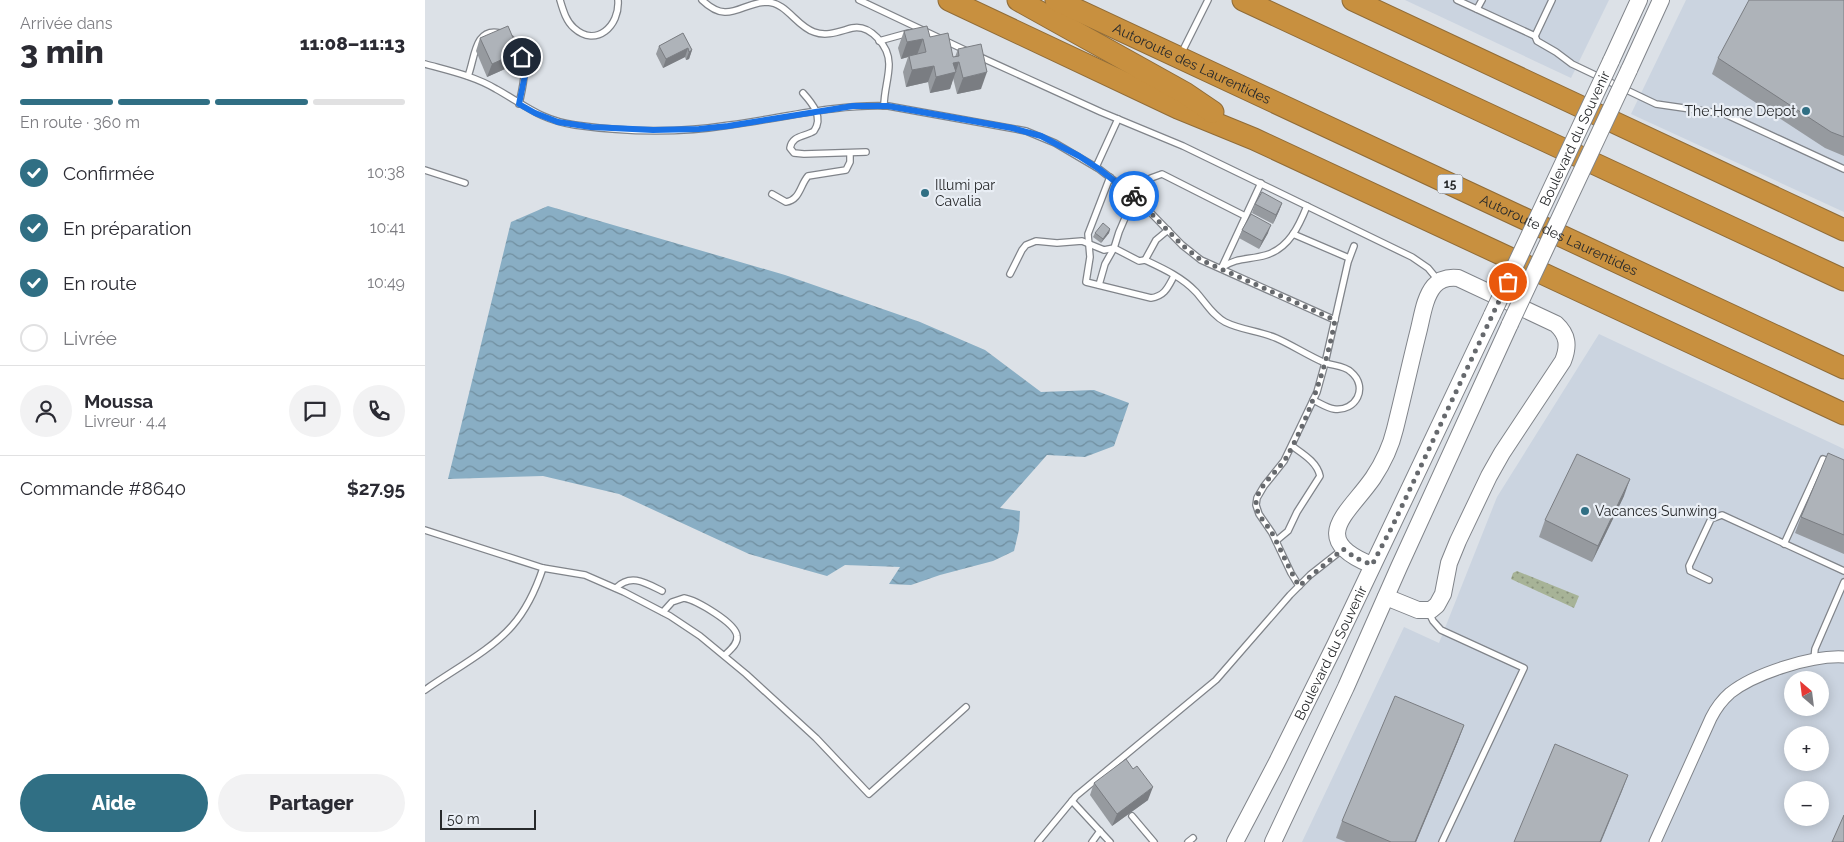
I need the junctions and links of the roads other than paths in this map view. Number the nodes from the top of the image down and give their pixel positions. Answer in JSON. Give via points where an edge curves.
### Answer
{"nodes":[{"id":1,"x":560,"y":0,"type":"edge"},
{"id":2,"x":618,"y":0,"type":"edge"},
{"id":3,"x":702,"y":0,"type":"edge"},
{"id":4,"x":859,"y":0,"type":"edge"},
{"id":5,"x":949,"y":0,"type":"edge"},
{"id":6,"x":1018,"y":0,"type":"edge"},
{"id":7,"x":1056,"y":0,"type":"edge"},
{"id":8,"x":1208,"y":0,"type":"edge"},
{"id":9,"x":1243,"y":0,"type":"edge"},
{"id":10,"x":1457,"y":0,"type":"edge"},
{"id":11,"x":1482,"y":0,"type":"edge"},
{"id":12,"x":1552,"y":0,"type":"edge"},
{"id":13,"x":1639,"y":0,"type":"edge"},
{"id":14,"x":1661,"y":0,"type":"edge"},
{"id":15,"x":1354,"y":2,"type":"edge"},
{"id":16,"x":1477,"y":9,"type":"junction"},
{"id":17,"x":913,"y":26,"type":"junction"},
{"id":18,"x":1535,"y":36,"type":"junction"},
{"id":19,"x":879,"y":41,"type":"junction"},
{"id":20,"x":1179,"y":58,"type":"junction"},
{"id":21,"x":425,"y":64,"type":"edge"},
{"id":22,"x":468,"y":76,"type":"junction"},
{"id":23,"x":803,"y":93,"type":"dead end"},
{"id":24,"x":519,"y":104,"type":"junction"},
{"id":25,"x":884,"y":106,"type":"junction"},
{"id":26,"x":816,"y":111,"type":"junction"},
{"id":27,"x":1118,"y":119,"type":"junction"},
{"id":28,"x":1254,"y":139,"type":"junction"},
{"id":29,"x":866,"y":152,"type":"dead end"},
{"id":30,"x":851,"y":153,"type":"junction"},
{"id":31,"x":1096,"y":167,"type":"junction"},
{"id":32,"x":1844,"y":169,"type":"edge"},
{"id":33,"x":425,"y":170,"type":"edge"},
{"id":34,"x":1110,"y":177,"type":"junction"},
{"id":35,"x":465,"y":183,"type":"dead end"},
{"id":36,"x":1261,"y":183,"type":"junction"},
{"id":37,"x":772,"y":194,"type":"dead end"},
{"id":38,"x":1133,"y":195,"type":"junction"},
{"id":39,"x":1138,"y":200,"type":"junction"},
{"id":40,"x":1307,"y":206,"type":"junction"},
{"id":41,"x":1245,"y":216,"type":"junction"},
{"id":42,"x":1168,"y":230,"type":"junction"},
{"id":43,"x":1844,"y":230,"type":"edge"},
{"id":44,"x":1293,"y":234,"type":"junction"},
{"id":45,"x":1088,"y":244,"type":"junction"},
{"id":46,"x":1354,"y":246,"type":"dead end"},
{"id":47,"x":1114,"y":248,"type":"junction"},
{"id":48,"x":1349,"y":258,"type":"junction"},
{"id":49,"x":1145,"y":260,"type":"junction"},
{"id":50,"x":1221,"y":268,"type":"junction"},
{"id":51,"x":1009,"y":274,"type":"dead end"},
{"id":52,"x":1174,"y":276,"type":"junction"},
{"id":53,"x":1844,"y":280,"type":"edge"},
{"id":54,"x":1439,"y":281,"type":"junction"},
{"id":55,"x":1099,"y":285,"type":"junction"},
{"id":56,"x":1335,"y":320,"type":"junction"},
{"id":57,"x":1325,"y":363,"type":"junction"},
{"id":58,"x":1844,"y":368,"type":"edge"},
{"id":59,"x":1313,"y":400,"type":"junction"},
{"id":60,"x":1844,"y":414,"type":"edge"},
{"id":61,"x":1292,"y":446,"type":"junction"},
{"id":62,"x":1844,"y":468,"type":"edge"},
{"id":63,"x":425,"y":530,"type":"edge"},
{"id":64,"x":1276,"y":541,"type":"junction"},
{"id":65,"x":1784,"y":544,"type":"junction"},
{"id":66,"x":1343,"y":549,"type":"junction"},
{"id":67,"x":1372,"y":565,"type":"junction"},
{"id":68,"x":543,"y":568,"type":"junction"},
{"id":69,"x":1844,"y":571,"type":"edge"},
{"id":70,"x":1709,"y":580,"type":"dead end"},
{"id":71,"x":1844,"y":582,"type":"edge"},
{"id":72,"x":1299,"y":586,"type":"junction"},
{"id":73,"x":616,"y":588,"type":"junction"},
{"id":74,"x":662,"y":591,"type":"dead end"},
{"id":75,"x":1386,"y":597,"type":"junction"},
{"id":76,"x":1428,"y":611,"type":"junction"},
{"id":77,"x":663,"y":612,"type":"junction"},
{"id":78,"x":725,"y":655,"type":"junction"},
{"id":79,"x":1844,"y":657,"type":"edge"},
{"id":80,"x":1814,"y":659,"type":"junction"},
{"id":81,"x":425,"y":690,"type":"edge"},
{"id":82,"x":966,"y":707,"type":"dead end"},
{"id":83,"x":1072,"y":801,"type":"junction"},
{"id":84,"x":1132,"y":816,"type":"dead end"},
{"id":85,"x":1100,"y":831,"type":"junction"},
{"id":86,"x":1038,"y":842,"type":"edge"},
{"id":87,"x":1092,"y":842,"type":"edge"},
{"id":88,"x":1110,"y":842,"type":"edge"},
{"id":89,"x":1154,"y":842,"type":"edge"},
{"id":90,"x":1235,"y":842,"type":"edge"},
{"id":91,"x":1273,"y":842,"type":"edge"},
{"id":92,"x":1442,"y":842,"type":"edge"},
{"id":93,"x":1655,"y":842,"type":"edge"}],
"edges":[{"from":1,"to":2,"type":"lane","via":[[570,24],[590,35],[610,28],[617,18]]},
{"from":3,"to":19,"type":"lane","via":[[727,12],[761,2],[775,3],[815,32],[827,34],[862,28]]},
{"from":4,"to":17,"type":"lane"},
{"from":5,"to":28,"type":"highway","via":[[1178,108]]},
{"from":6,"to":28,"type":"highway","via":[[1185,93]]},
{"from":7,"to":20,"type":"highway","name":"Autoroute des Laurentides","number":"15"},
{"from":8,"to":20,"type":"lane"},
{"from":9,"to":53,"type":"highway"},
{"from":10,"to":16,"type":"lane"},
{"from":11,"to":16,"type":"lane"},
{"from":12,"to":18,"type":"lane"},
{"from":13,"to":67,"type":"street","name":"Boulevard du Souvenir","bridge":true},
{"from":14,"to":75,"type":"street","name":"Boulevard du Souvenir","bridge":true},
{"from":15,"to":43,"type":"highway"},
{"from":16,"to":18,"type":"lane"},
{"from":17,"to":19,"type":"lane","via":[[906,34]]},
{"from":17,"to":27,"type":"lane"},
{"from":18,"to":32,"type":"lane","via":[[1537,41],[1572,64],[1656,104],[1725,114]]},
{"from":19,"to":25,"type":"lane","via":[[889,62]]},
{"from":20,"to":58,"type":"highway","name":"Autoroute des Laurentides","number":"15"},
{"from":21,"to":22,"type":"lane"},
{"from":22,"to":24,"type":"lane","via":[[497,89]]},
{"from":22,"to":24,"type":"lane","via":[[479,40],[496,32],[507,36],[518,47],[525,70]]},
{"from":23,"to":26,"type":"lane"},
{"from":24,"to":26,"type":"lane","via":[[558,122],[653,130],[728,126]]},
{"from":25,"to":26,"type":"lane"},
{"from":25,"to":31,"type":"lane","via":[[1026,131],[1055,143]]},
{"from":26,"to":30,"type":"lane","via":[[817,127],[795,138],[790,145],[792,150],[797,154]]},
{"from":27,"to":31,"type":"lane"},
{"from":27,"to":36,"type":"lane"},
{"from":28,"to":60,"type":"highway"},
{"from":29,"to":30,"type":"lane"},
{"from":30,"to":37,"type":"lane","via":[[846,170],[808,176],[793,200],[786,202]]},
{"from":31,"to":34,"type":"lane"},
{"from":33,"to":35,"type":"lane"},
{"from":34,"to":38,"type":"lane"},
{"from":34,"to":45,"type":"lane","via":[[1088,234]]},
{"from":36,"to":40,"type":"lane"},
{"from":36,"to":41,"type":"lane"},
{"from":38,"to":39,"type":"lane"},
{"from":38,"to":41,"type":"lane","via":[[1151,178],[1162,174]]},
{"from":39,"to":42,"type":"lane"},
{"from":39,"to":47,"type":"lane","via":[[1125,218]]},
{"from":40,"to":44,"type":"lane"},
{"from":40,"to":54,"type":"lane","via":[[1421,262]]},
{"from":41,"to":50,"type":"lane"},
{"from":42,"to":49,"type":"lane","via":[[1155,240]]},
{"from":42,"to":50,"type":"lane","via":[[1192,253]]},
{"from":44,"to":48,"type":"lane"},
{"from":44,"to":50,"type":"lane","via":[[1273,252],[1240,259]]},
{"from":45,"to":47,"type":"lane","via":[[1104,250]]},
{"from":45,"to":51,"type":"lane","via":[[1078,241],[1031,243],[1019,254]]},
{"from":45,"to":55,"type":"lane","via":[[1090,256],[1086,282]]},
{"from":46,"to":48,"type":"lane"},
{"from":47,"to":49,"type":"lane","via":[[1139,261]]},
{"from":47,"to":55,"type":"lane"},
{"from":48,"to":56,"type":"lane"},
{"from":49,"to":52,"type":"lane"},
{"from":50,"to":56,"type":"lane"},
{"from":52,"to":55,"type":"lane","via":[[1165,293],[1156,297]]},
{"from":52,"to":57,"type":"lane","via":[[1195,291],[1224,322],[1274,337]]},
{"from":54,"to":66,"type":"street","via":[[1429,292],[1395,429],[1386,453],[1375,476],[1339,524],[1337,536]]},
{"from":54,"to":76,"type":"street","via":[[1452,277],[1467,281],[1550,320],[1564,332],[1567,346],[1558,369],[1489,476],[1452,554],[1440,602]]},
{"from":56,"to":57,"type":"lane"},
{"from":57,"to":59,"type":"lane"},
{"from":57,"to":59,"type":"lane","via":[[1344,367],[1353,373],[1359,397],[1343,409],[1332,409]]},
{"from":59,"to":61,"type":"lane"},
{"from":61,"to":64,"type":"lane","via":[[1257,498],[1259,514]]},
{"from":61,"to":64,"type":"lane","via":[[1311,460],[1320,476],[1289,531]]},
{"from":62,"to":65,"type":"lane","via":[[1823,459]]},
{"from":63,"to":68,"type":"lane"},
{"from":64,"to":72,"type":"lane"},
{"from":65,"to":69,"type":"lane"},
{"from":65,"to":70,"type":"lane","via":[[1722,515],[1715,516],[1711,518],[1689,566],[1690,571]]},
{"from":66,"to":67,"type":"street"},
{"from":66,"to":72,"type":"lane"},
{"from":67,"to":90,"type":"street","name":"Boulevard du Souvenir"},
{"from":68,"to":73,"type":"lane","via":[[585,575]]},
{"from":68,"to":81,"type":"lane","via":[[530,601],[512,626],[487,648]]},
{"from":71,"to":80,"type":"lane","via":[[1815,648]]},
{"from":72,"to":83,"type":"lane","via":[[1216,680]]},
{"from":73,"to":74,"type":"lane","via":[[625,581],[637,579]]},
{"from":73,"to":77,"type":"lane"},
{"from":75,"to":76,"type":"street","via":[[1409,608]]},
{"from":75,"to":91,"type":"street","name":"Boulevard du Souvenir"},
{"from":76,"to":92,"type":"lane","via":[[1441,630],[1524,668]]},
{"from":77,"to":78,"type":"lane"},
{"from":77,"to":78,"type":"lane","via":[[672,602],[684,598],[698,603],[728,623],[737,633],[737,638]]},
{"from":78,"to":82,"type":"lane","via":[[789,712],[869,794]]},
{"from":79,"to":80,"type":"street"},
{"from":80,"to":93,"type":"street","via":[[1740,686],[1721,703]]},
{"from":83,"to":85,"type":"lane"},
{"from":83,"to":86,"type":"lane"},
{"from":84,"to":89,"type":"lane"},
{"from":85,"to":87,"type":"lane"},
{"from":85,"to":88,"type":"lane"}]}
